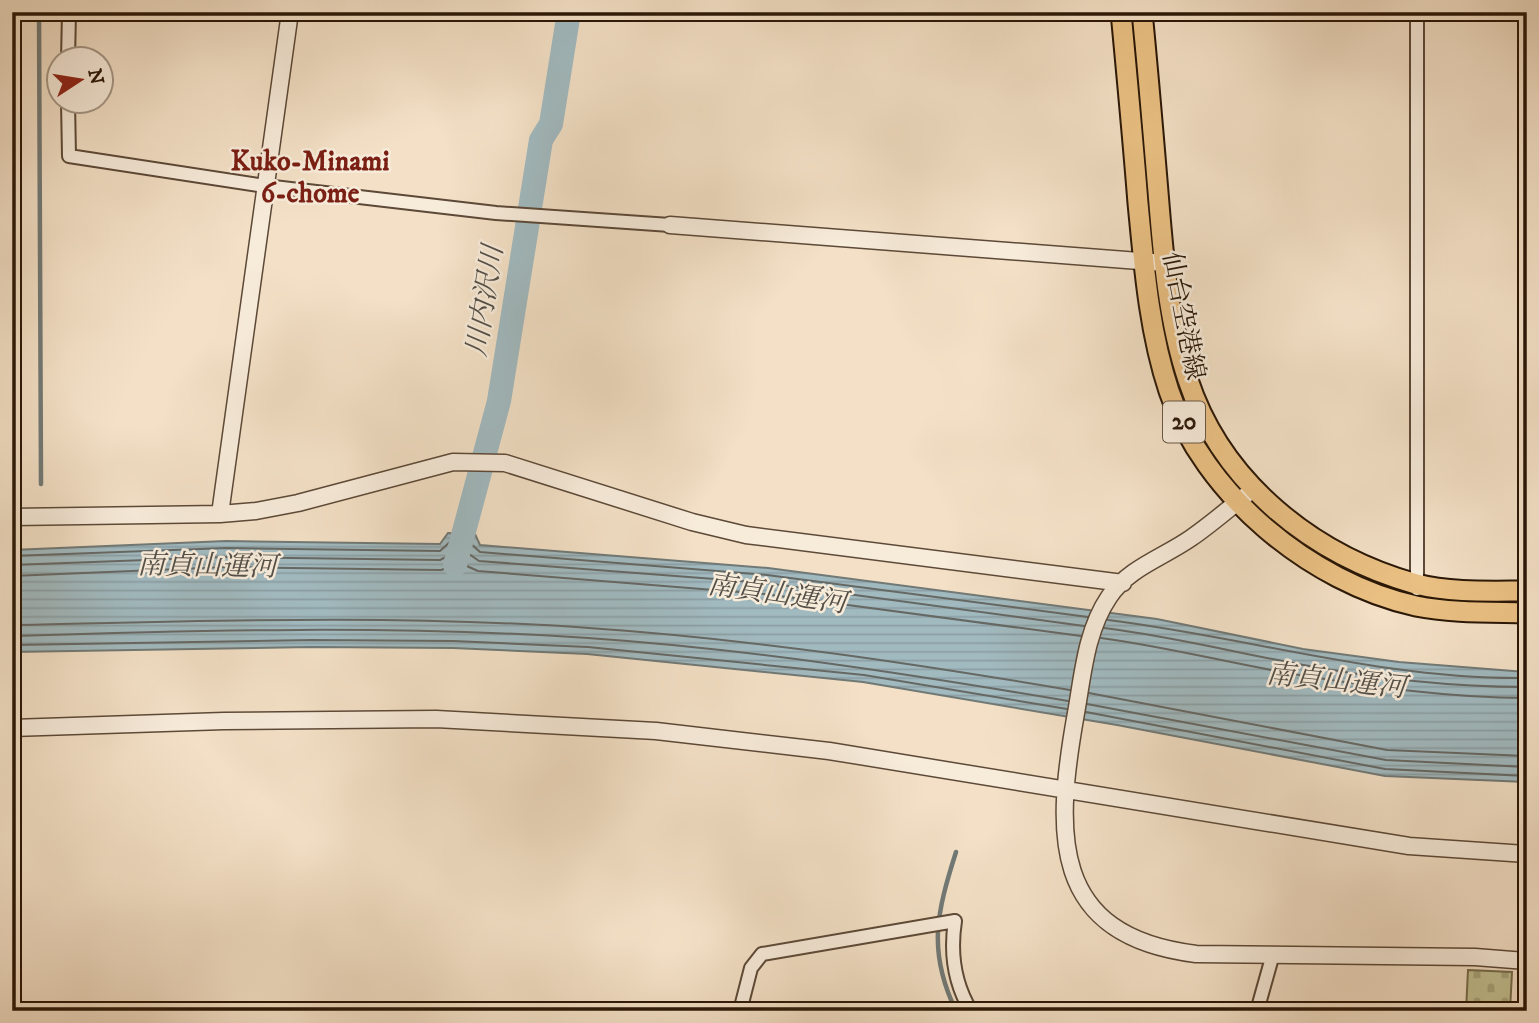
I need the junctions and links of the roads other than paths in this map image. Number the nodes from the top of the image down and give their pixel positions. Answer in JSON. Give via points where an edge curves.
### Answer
{"nodes":[{"id":1,"x":69,"y":12,"type":"edge"},
{"id":2,"x":290,"y":12,"type":"edge"},
{"id":3,"x":1121,"y":12,"type":"edge"},
{"id":4,"x":1142,"y":12,"type":"edge"},
{"id":5,"x":1417,"y":12,"type":"edge"},
{"id":6,"x":68,"y":46,"type":"edge"},
{"id":7,"x":68,"y":116,"type":"edge"},
{"id":8,"x":265,"y":186,"type":"junction"},
{"id":9,"x":670,"y":225,"type":"joint"},
{"id":10,"x":1144,"y":263,"type":"junction"},
{"id":11,"x":1165,"y":263,"type":"junction"},
{"id":12,"x":1246,"y":495,"type":"junction"},
{"id":13,"x":220,"y":514,"type":"junction"},
{"id":14,"x":12,"y":517,"type":"edge"},
{"id":15,"x":1123,"y":583,"type":"junction"},
{"id":16,"x":1418,"y":584,"type":"junction"},
{"id":17,"x":1527,"y":591,"type":"edge"},
{"id":18,"x":1416,"y":606,"type":"junction"},
{"id":19,"x":1527,"y":613,"type":"edge"},
{"id":20,"x":12,"y":728,"type":"edge"},
{"id":21,"x":1064,"y":792,"type":"junction"},
{"id":22,"x":1527,"y":854,"type":"edge"},
{"id":23,"x":1273,"y":954,"type":"junction"},
{"id":24,"x":1527,"y":961,"type":"edge"},
{"id":25,"x":740,"y":1011,"type":"edge"},
{"id":26,"x":971,"y":1011,"type":"edge"},
{"id":27,"x":1258,"y":1011,"type":"edge"}],
"edges":[{"from":1,"to":6,"type":"street"},
{"from":2,"to":8,"type":"street"},
{"from":3,"to":10,"type":"main road","name":"仙台空港線","number":"20"},
{"from":4,"to":11,"type":"main road","name":"仙台空港線","number":"20"},
{"from":5,"to":16,"type":"street"},
{"from":7,"to":8,"type":"street","via":[[69,156]]},
{"from":8,"to":9,"type":"street"},
{"from":8,"to":13,"type":"street"},
{"from":9,"to":10,"type":"street"},
{"from":10,"to":11,"type":"street"},
{"from":10,"to":12,"type":"main road","name":"仙台空港線","number":"20","via":[[1170,394],[1215,474]]},
{"from":11,"to":12,"type":"main road","name":"仙台空港線","number":"20","via":[[1188,380]]},
{"from":12,"to":15,"type":"street"},
{"from":12,"to":16,"type":"main road","name":"仙台空港線","number":"20","via":[[1330,548]]},
{"from":12,"to":18,"type":"main road","name":"仙台空港線","number":"20","via":[[1285,545],[1360,587]]},
{"from":13,"to":14,"type":"street"},
{"from":13,"to":15,"type":"street","via":[[298,503],[453,462],[505,463],[692,523],[746,535]]},
{"from":15,"to":21,"type":"street","via":[[1110,595],[1095,623],[1086,654]]},
{"from":16,"to":17,"type":"main road","name":"仙台空港線","number":"20","via":[[1481,592]]},
{"from":16,"to":18,"type":"street"},
{"from":18,"to":19,"type":"main road","name":"仙台空港線","number":"20"},
{"from":20,"to":21,"type":"street","via":[[436,719],[656,731],[830,751]]},
{"from":21,"to":22,"type":"street","via":[[1409,846]]},
{"from":21,"to":23,"type":"street","via":[[1063,832],[1074,879],[1111,925],[1148,946],[1165,950]]},
{"from":23,"to":24,"type":"street"},
{"from":23,"to":27,"type":"street"},
{"from":25,"to":26,"type":"street","via":[[751,968],[762,954],[955,921],[954,970]]}]}
